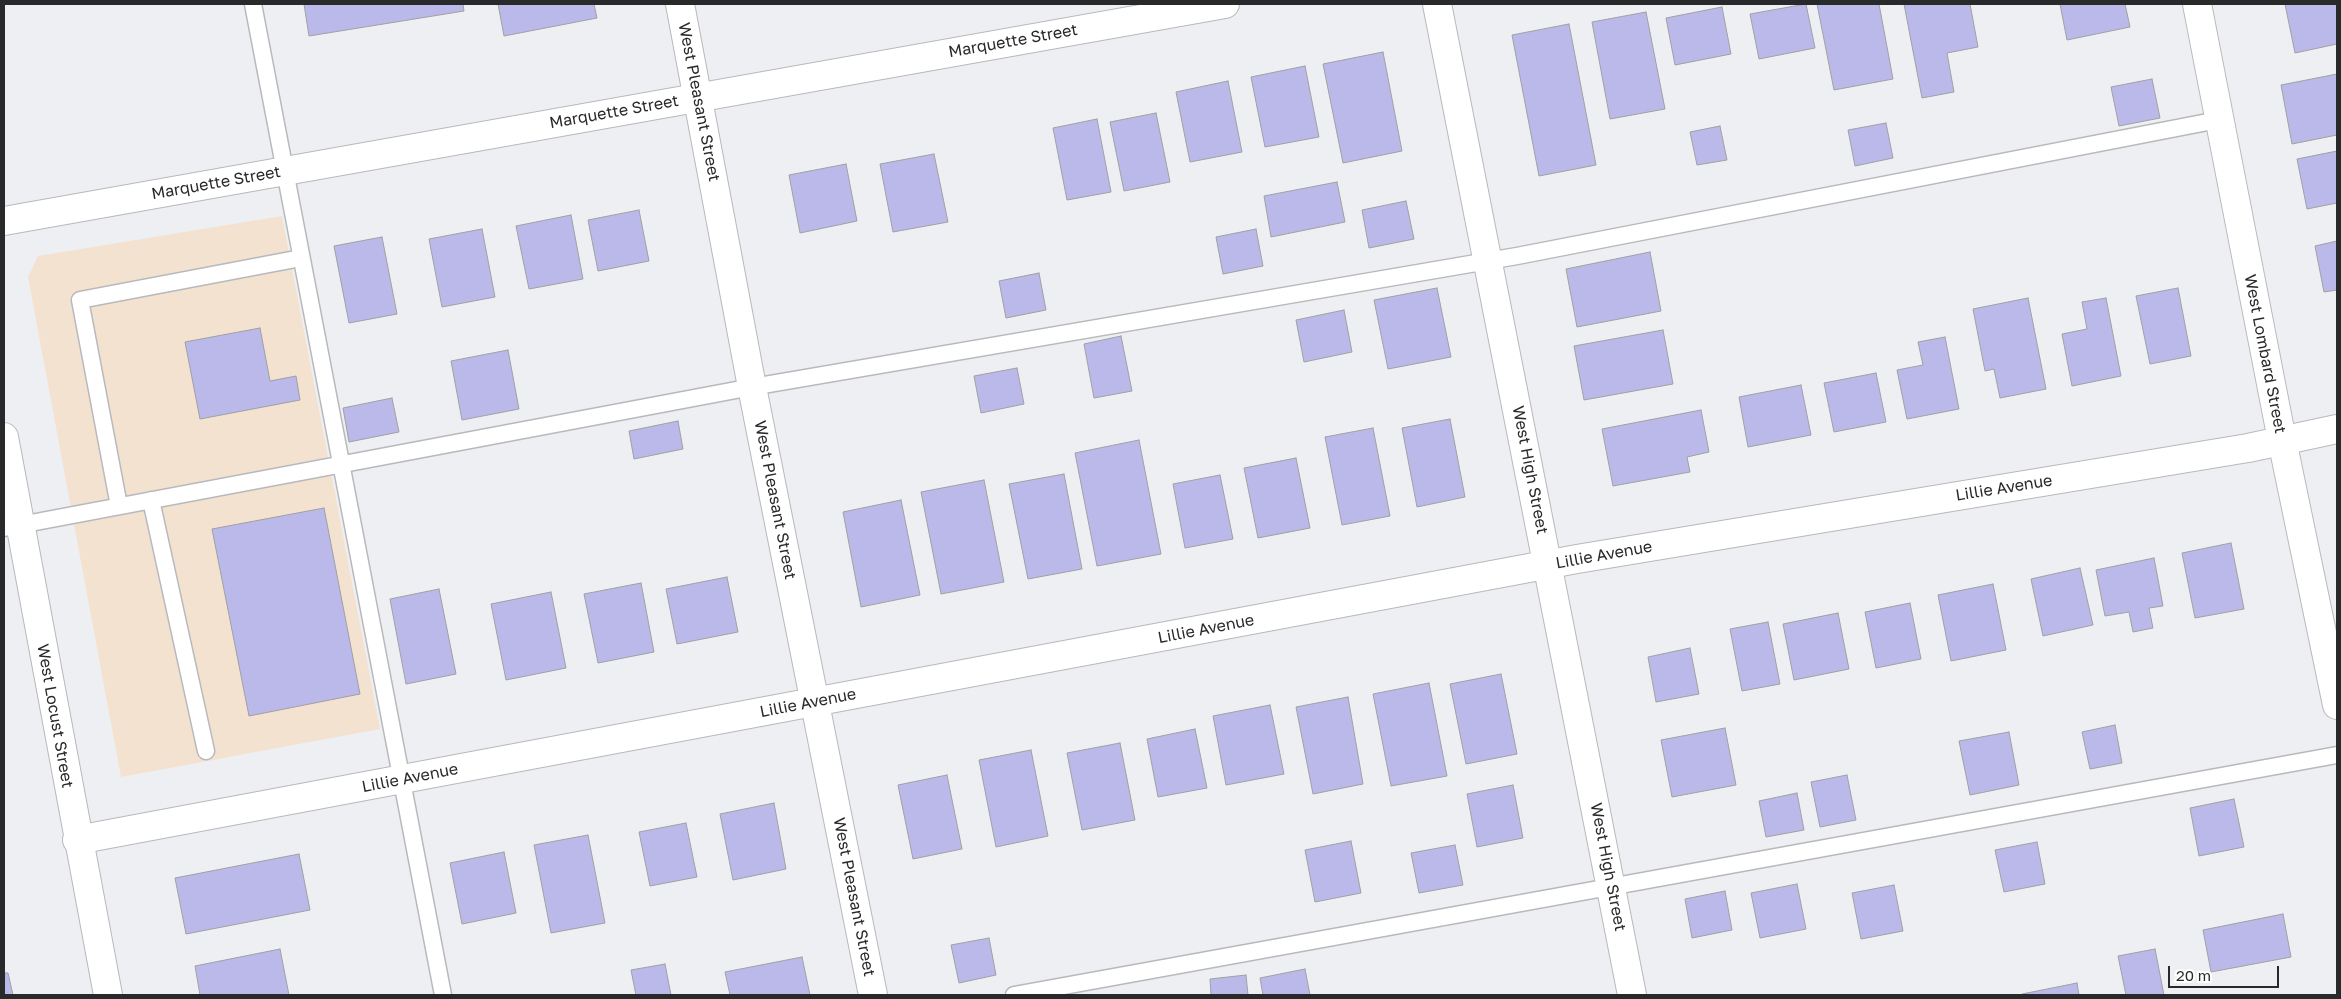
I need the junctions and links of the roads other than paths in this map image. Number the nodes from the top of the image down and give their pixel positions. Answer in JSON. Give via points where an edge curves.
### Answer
{"nodes":[{"id":1,"x":253,"y":4,"type":"edge"},
{"id":2,"x":680,"y":4,"type":"edge"},
{"id":3,"x":1225,"y":4,"type":"edge"},
{"id":4,"x":1437,"y":4,"type":"edge"},
{"id":5,"x":2196,"y":4,"type":"edge"},
{"id":6,"x":698,"y":98,"type":"junction"},
{"id":7,"x":2218,"y":120,"type":"junction"},
{"id":8,"x":284,"y":171,"type":"junction"},
{"id":9,"x":4,"y":221,"type":"edge"},
{"id":10,"x":302,"y":258,"type":"junction"},
{"id":11,"x":1489,"y":261,"type":"junction"},
{"id":12,"x":752,"y":387,"type":"junction"},
{"id":13,"x":2337,"y":429,"type":"edge"},
{"id":14,"x":4,"y":437,"type":"edge"},
{"id":15,"x":2282,"y":440,"type":"junction"},
{"id":16,"x":341,"y":464,"type":"junction"},
{"id":17,"x":151,"y":500,"type":"junction"},
{"id":18,"x":119,"y":506,"type":"junction"},
{"id":19,"x":12,"y":526,"type":"edge"},
{"id":20,"x":1549,"y":564,"type":"junction"},
{"id":21,"x":815,"y":702,"type":"junction"},
{"id":22,"x":2337,"y":705,"type":"edge"},
{"id":23,"x":206,"y":751,"type":"dead end"},
{"id":24,"x":2337,"y":755,"type":"edge"},
{"id":25,"x":402,"y":780,"type":"junction"},
{"id":26,"x":77,"y":840,"type":"junction"},
{"id":27,"x":1612,"y":887,"type":"junction"},
{"id":28,"x":108,"y":995,"type":"edge"},
{"id":29,"x":443,"y":995,"type":"edge"},
{"id":30,"x":873,"y":995,"type":"edge"},
{"id":31,"x":1014,"y":995,"type":"edge"},
{"id":32,"x":1632,"y":995,"type":"edge"}],
"edges":[{"from":1,"to":8,"type":"lane"},
{"from":2,"to":6,"type":"street","name":"West Pleasant Street"},
{"from":3,"to":6,"type":"street","name":"Marquette Street"},
{"from":4,"to":11,"type":"street","name":"West High Street"},
{"from":5,"to":7,"type":"street","name":"West Lombard Street"},
{"from":6,"to":8,"type":"street","name":"Marquette Street"},
{"from":6,"to":12,"type":"street","name":"West Pleasant Street"},
{"from":7,"to":11,"type":"lane"},
{"from":7,"to":15,"type":"street","name":"West Lombard Street"},
{"from":8,"to":9,"type":"street","name":"Marquette Street"},
{"from":8,"to":10,"type":"lane"},
{"from":10,"to":16,"type":"lane"},
{"from":10,"to":18,"type":"lane","via":[[80,300]]},
{"from":11,"to":12,"type":"lane"},
{"from":11,"to":20,"type":"street","name":"West High Street"},
{"from":12,"to":16,"type":"lane"},
{"from":12,"to":21,"type":"street","name":"West Pleasant Street"},
{"from":13,"to":15,"type":"street","name":"Lillie Avenue"},
{"from":14,"to":19,"type":"street","name":"West Locust Street"},
{"from":15,"to":20,"type":"street","name":"Lillie Avenue"},
{"from":15,"to":22,"type":"street","name":"West Lombard Street"},
{"from":16,"to":17,"type":"lane"},
{"from":16,"to":25,"type":"lane"},
{"from":17,"to":18,"type":"lane"},
{"from":17,"to":23,"type":"lane"},
{"from":18,"to":19,"type":"lane"},
{"from":19,"to":26,"type":"street","name":"West Locust Street"},
{"from":20,"to":21,"type":"street","name":"Lillie Avenue"},
{"from":20,"to":27,"type":"street","name":"West High Street"},
{"from":21,"to":25,"type":"street","name":"Lillie Avenue"},
{"from":21,"to":30,"type":"street","name":"West Pleasant Street"},
{"from":24,"to":27,"type":"lane"},
{"from":25,"to":26,"type":"street","name":"Lillie Avenue"},
{"from":25,"to":29,"type":"lane"},
{"from":26,"to":28,"type":"street","name":"West Locust Street"},
{"from":27,"to":31,"type":"lane"},
{"from":27,"to":32,"type":"street","name":"West High Street"}]}
